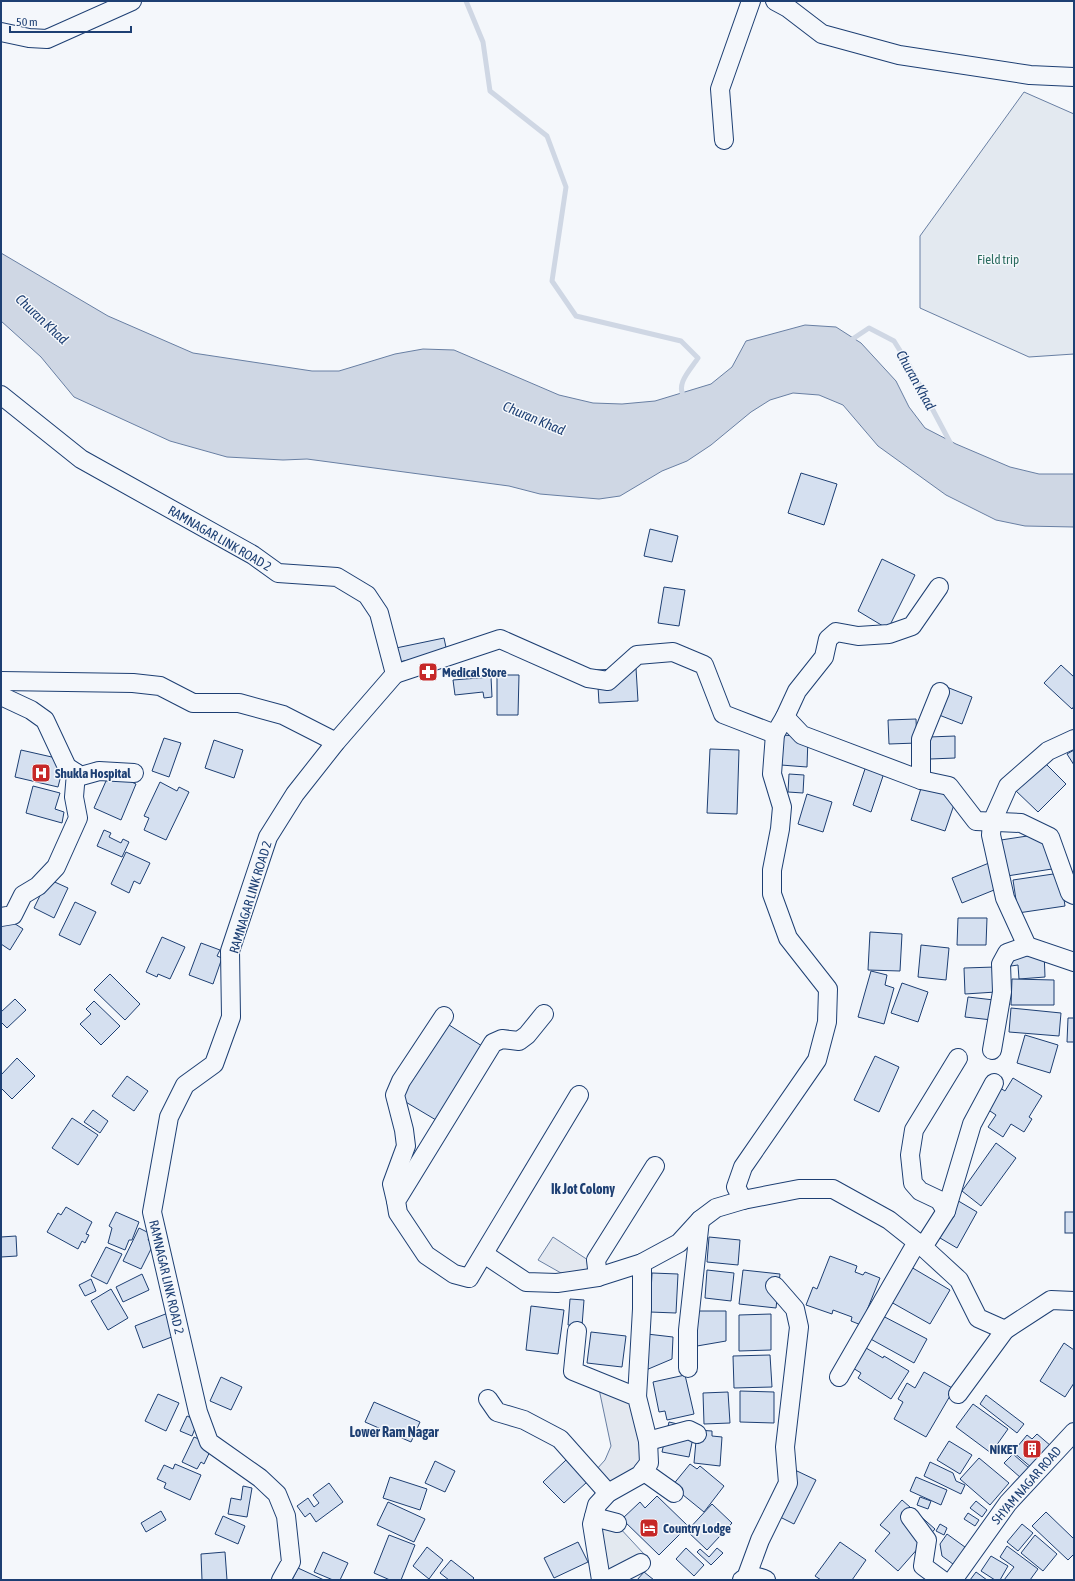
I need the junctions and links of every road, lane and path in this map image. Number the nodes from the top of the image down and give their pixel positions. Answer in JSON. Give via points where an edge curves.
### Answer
{"nodes":[{"id":1,"x":132,"y":1,"type":"edge"},
{"id":2,"x":751,"y":1,"type":"edge"},
{"id":3,"x":775,"y":1,"type":"edge"},
{"id":4,"x":1,"y":32,"type":"edge"},
{"id":5,"x":1074,"y":77,"type":"edge"},
{"id":6,"x":724,"y":140,"type":"dead end"},
{"id":7,"x":1,"y":395,"type":"edge"},
{"id":8,"x":939,"y":587,"type":"dead end"},
{"id":9,"x":395,"y":674,"type":"junction"},
{"id":10,"x":1,"y":681,"type":"edge"},
{"id":11,"x":940,"y":692,"type":"dead end"},
{"id":12,"x":1,"y":696,"type":"edge"},
{"id":13,"x":785,"y":717,"type":"junction"},
{"id":14,"x":775,"y":734,"type":"junction"},
{"id":15,"x":1074,"y":739,"type":"edge"},
{"id":16,"x":336,"y":742,"type":"junction"},
{"id":17,"x":76,"y":773,"type":"junction"},
{"id":18,"x":134,"y":773,"type":"dead end"},
{"id":19,"x":921,"y":780,"type":"junction"},
{"id":20,"x":992,"y":822,"type":"junction"},
{"id":21,"x":1074,"y":895,"type":"edge"},
{"id":22,"x":1,"y":916,"type":"edge"},
{"id":23,"x":1027,"y":946,"type":"junction"},
{"id":24,"x":1074,"y":962,"type":"edge"},
{"id":25,"x":544,"y":1014,"type":"dead end"},
{"id":26,"x":444,"y":1016,"type":"dead end"},
{"id":27,"x":992,"y":1050,"type":"dead end"},
{"id":28,"x":958,"y":1058,"type":"dead end"},
{"id":29,"x":994,"y":1083,"type":"dead end"},
{"id":30,"x":579,"y":1095,"type":"dead end"},
{"id":31,"x":655,"y":1166,"type":"dead end"},
{"id":32,"x":743,"y":1200,"type":"junction"},
{"id":33,"x":396,"y":1201,"type":"junction"},
{"id":34,"x":946,"y":1211,"type":"junction"},
{"id":35,"x":700,"y":1220,"type":"junction"},
{"id":36,"x":920,"y":1244,"type":"junction"},
{"id":37,"x":484,"y":1254,"type":"junction"},
{"id":38,"x":642,"y":1263,"type":"junction"},
{"id":39,"x":598,"y":1277,"type":"junction"},
{"id":40,"x":775,"y":1286,"type":"dead end"},
{"id":41,"x":1074,"y":1301,"type":"edge"},
{"id":42,"x":1005,"y":1330,"type":"junction"},
{"id":43,"x":577,"y":1331,"type":"dead end"},
{"id":44,"x":688,"y":1368,"type":"dead end"},
{"id":45,"x":838,"y":1377,"type":"dead end"},
{"id":46,"x":958,"y":1394,"type":"dead end"},
{"id":47,"x":637,"y":1397,"type":"junction"},
{"id":48,"x":488,"y":1399,"type":"dead end"},
{"id":49,"x":1074,"y":1432,"type":"edge"},
{"id":50,"x":697,"y":1434,"type":"dead end"},
{"id":51,"x":648,"y":1441,"type":"junction"},
{"id":52,"x":643,"y":1471,"type":"junction"},
{"id":53,"x":608,"y":1493,"type":"junction"},
{"id":54,"x":674,"y":1494,"type":"dead end"},
{"id":55,"x":594,"y":1517,"type":"junction"},
{"id":56,"x":910,"y":1517,"type":"dead end"},
{"id":57,"x":617,"y":1523,"type":"dead end"},
{"id":58,"x":641,"y":1563,"type":"dead end"},
{"id":59,"x":744,"y":1579,"type":"edge"},
{"id":60,"x":281,"y":1580,"type":"edge"},
{"id":61,"x":601,"y":1580,"type":"edge"},
{"id":62,"x":608,"y":1580,"type":"edge"},
{"id":63,"x":766,"y":1580,"type":"edge"},
{"id":64,"x":942,"y":1580,"type":"edge"},
{"id":65,"x":953,"y":1580,"type":"edge"}],
"edges":[{"from":1,"to":4,"type":"street","via":[[48,39]]},
{"from":2,"to":6,"type":"street","via":[[720,89]]},
{"from":3,"to":5,"type":"street","via":[[822,34],[900,55],[1030,75]]},
{"from":7,"to":9,"type":"street","name":"RAMNAGAR LINK ROAD 2","via":[[81,459],[253,555],[278,573],[337,577],[367,595],[379,613]]},
{"from":8,"to":13,"type":"street","via":[[912,626],[889,634],[858,636],[836,632],[828,639],[824,657],[797,691]]},
{"from":9,"to":14,"type":"street","via":[[500,639],[588,678],[608,680],[637,655],[673,652],[704,665],[723,714]]},
{"from":9,"to":16,"type":"street","name":"RAMNAGAR LINK ROAD 2"},
{"from":10,"to":16,"type":"street","via":[[133,683],[160,686],[193,703],[239,703],[283,714]]},
{"from":11,"to":19,"type":"street","via":[[921,739]]},
{"from":12,"to":17,"type":"street","via":[[31,710],[45,720],[67,767]]},
{"from":13,"to":14,"type":"street"},
{"from":13,"to":19,"type":"street","via":[[802,735]]},
{"from":14,"to":32,"type":"street","via":[[772,774],[782,807],[772,870],[772,894],[788,938],[828,989],[827,1022],[817,1060],[743,1167],[736,1187]]},
{"from":15,"to":20,"type":"street","via":[[1048,751],[1008,786]]},
{"from":16,"to":60,"type":"street","name":"RAMNAGAR LINK ROAD 2","via":[[295,794],[268,837],[230,952],[231,1017],[214,1064],[185,1085],[169,1118],[152,1212],[198,1412],[209,1442],[260,1478],[277,1494],[286,1516],[291,1562]]},
{"from":17,"to":18,"type":"street","via":[[82,776],[99,771]]},
{"from":17,"to":22,"type":"street","via":[[74,797],[78,818],[56,867],[38,886],[23,896],[13,915]]},
{"from":19,"to":20,"type":"street","via":[[949,786],[976,821]]},
{"from":20,"to":21,"type":"street","via":[[1021,823],[1050,837],[1070,893]]},
{"from":20,"to":23,"type":"street","via":[[991,836],[1005,898]]},
{"from":23,"to":24,"type":"street"},
{"from":23,"to":27,"type":"street","via":[[1007,953],[1001,964],[1002,992]]},
{"from":25,"to":33,"type":"street","via":[[519,1041],[502,1039],[493,1043]]},
{"from":26,"to":33,"type":"street","via":[[395,1094],[406,1146],[392,1184]]},
{"from":28,"to":34,"type":"street","via":[[914,1130],[910,1155],[913,1183],[920,1191],[939,1200]]},
{"from":29,"to":34,"type":"street","via":[[972,1124]]},
{"from":30,"to":37,"type":"street"},
{"from":31,"to":39,"type":"street","via":[[596,1260]]},
{"from":32,"to":35,"type":"street","via":[[716,1208]]},
{"from":32,"to":36,"type":"street","via":[[799,1189],[833,1189],[889,1220]]},
{"from":33,"to":37,"type":"street","via":[[398,1213],[426,1255],[454,1274],[469,1278]]},
{"from":34,"to":36,"type":"street"},
{"from":35,"to":38,"type":"street","via":[[679,1243]]},
{"from":35,"to":44,"type":"street","via":[[688,1330]]},
{"from":36,"to":42,"type":"street","via":[[959,1280],[978,1318]]},
{"from":36,"to":45,"type":"street"},
{"from":37,"to":39,"type":"street","via":[[526,1282],[557,1283]]},
{"from":38,"to":39,"type":"street"},
{"from":38,"to":47,"type":"street"},
{"from":40,"to":59,"type":"street","via":[[795,1309],[799,1327],[785,1447],[788,1483]]},
{"from":41,"to":42,"type":"street","via":[[1051,1300]]},
{"from":42,"to":46,"type":"street"},
{"from":43,"to":47,"type":"street","via":[[573,1371]]},
{"from":47,"to":51,"type":"street"},
{"from":48,"to":53,"type":"street","via":[[497,1412],[524,1420],[560,1439]]},
{"from":49,"to":65,"type":"street","name":"SHYAM NAGAR ROAD","via":[[1008,1503]]},
{"from":50,"to":51,"type":"street","via":[[689,1430]]},
{"from":51,"to":52,"type":"street","via":[[649,1463]]},
{"from":52,"to":53,"type":"street"},
{"from":52,"to":54,"type":"street"},
{"from":53,"to":55,"type":"street","via":[[597,1505]]},
{"from":55,"to":57,"type":"street"},
{"from":55,"to":61,"type":"street","via":[[592,1524]]},
{"from":56,"to":64,"type":"street","via":[[927,1540],[922,1566]]},
{"from":58,"to":62,"type":"street"},
{"from":59,"to":63,"type":"street","via":[[760,1577]]}]}
